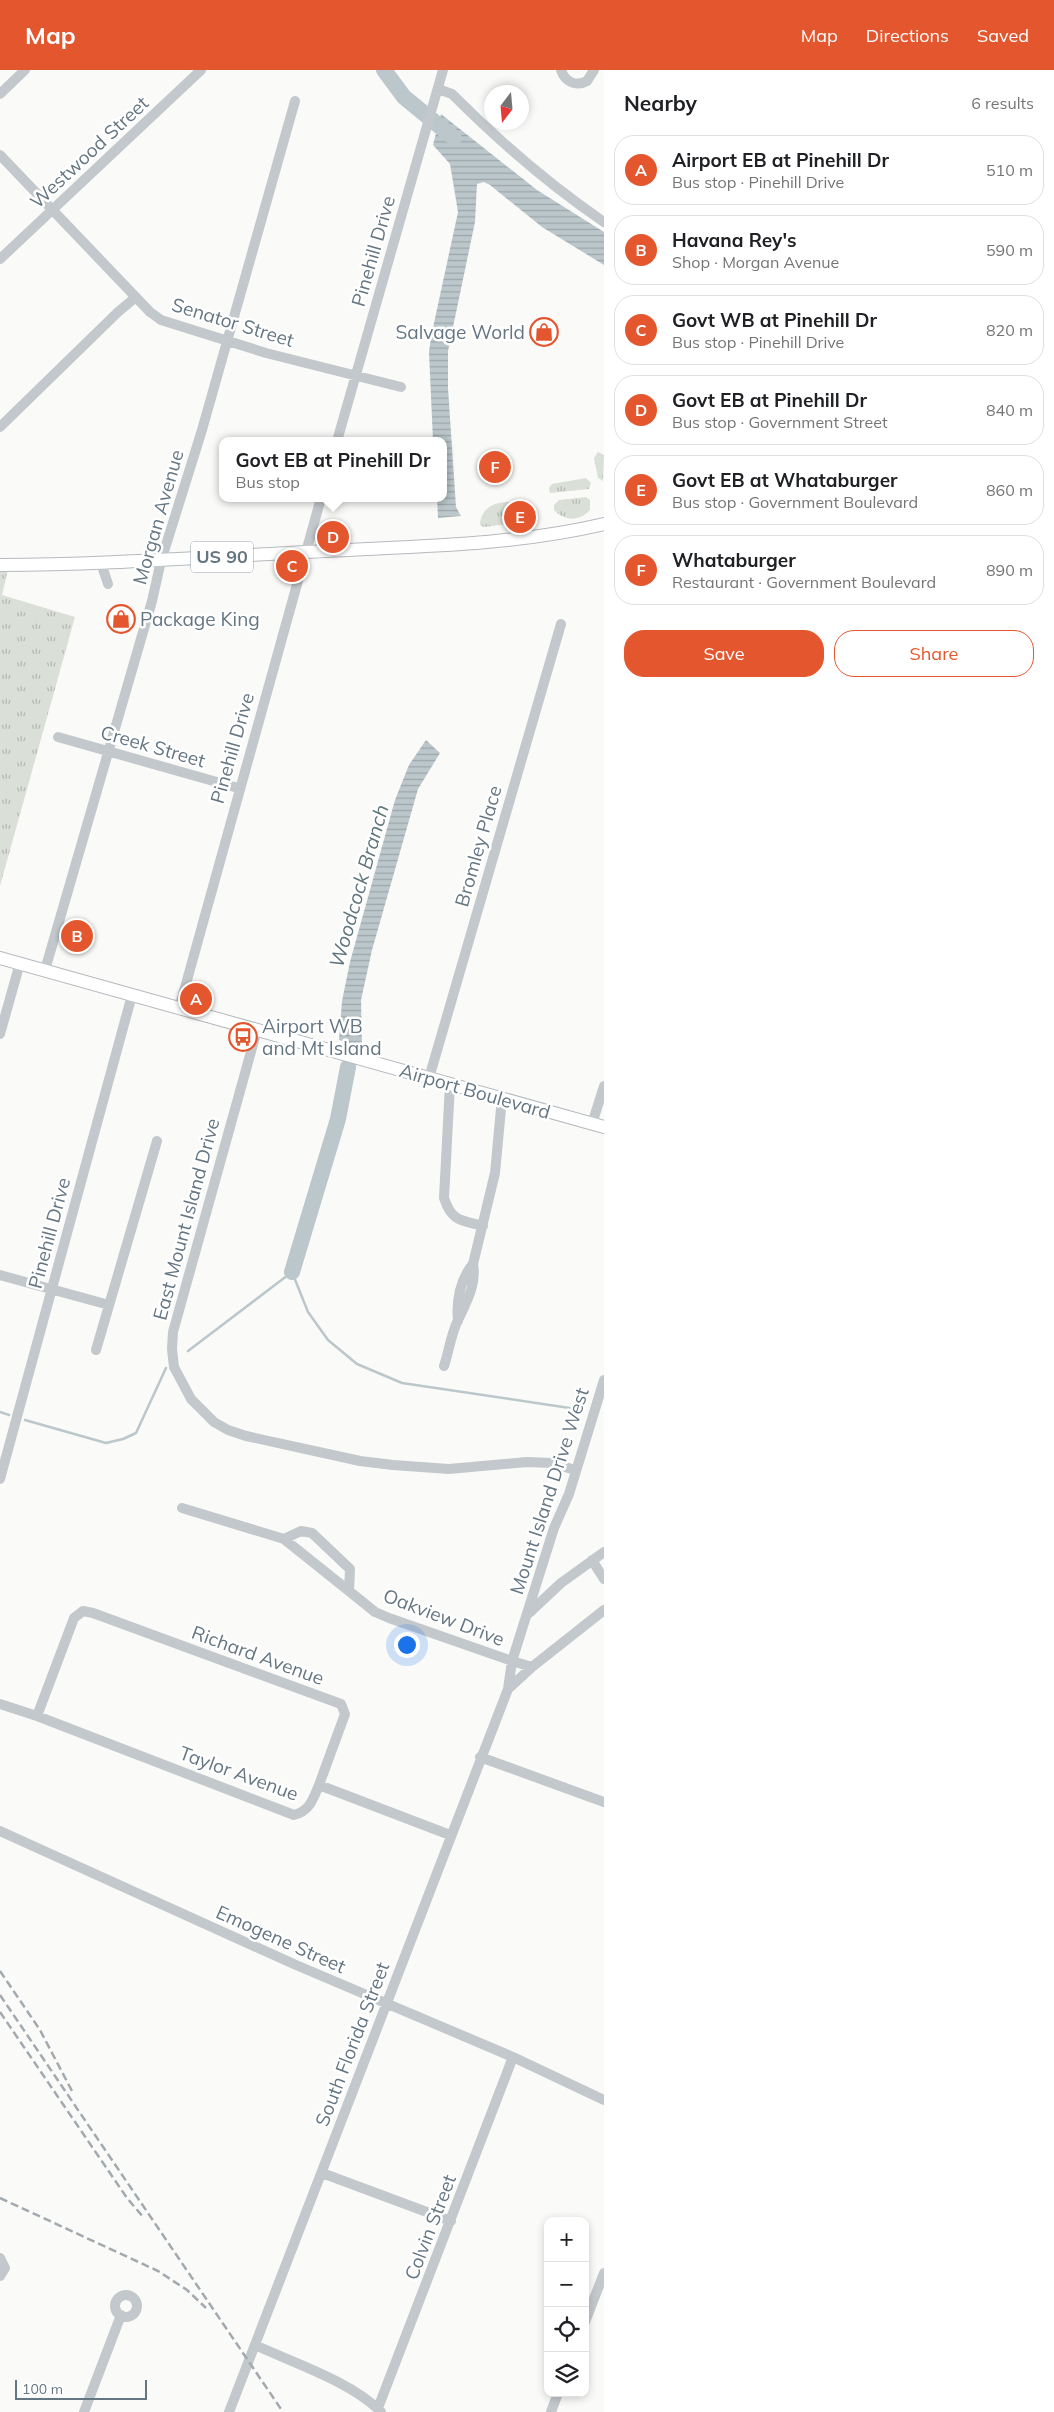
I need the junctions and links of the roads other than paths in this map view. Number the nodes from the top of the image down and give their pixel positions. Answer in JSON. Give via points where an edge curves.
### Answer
{"nodes":[{"id":1,"x":25,"y":70,"type":"edge"},
{"id":2,"x":201,"y":70,"type":"edge"},
{"id":3,"x":443,"y":70,"type":"edge"},
{"id":4,"x":561,"y":70,"type":"edge"},
{"id":5,"x":594,"y":70,"type":"edge"},
{"id":6,"x":438,"y":89,"type":"junction"},
{"id":7,"x":0,"y":94,"type":"edge"},
{"id":8,"x":295,"y":101,"type":"dead end"},
{"id":9,"x":0,"y":155,"type":"edge"},
{"id":10,"x":52,"y":210,"type":"junction"},
{"id":11,"x":604,"y":222,"type":"edge"},
{"id":12,"x":0,"y":259,"type":"edge"},
{"id":13,"x":136,"y":297,"type":"junction"},
{"id":14,"x":226,"y":340,"type":"junction"},
{"id":15,"x":356,"y":375,"type":"junction"},
{"id":16,"x":401,"y":386,"type":"dead end"},
{"id":17,"x":0,"y":427,"type":"edge"},
{"id":18,"x":338,"y":437,"type":"edge"},
{"id":19,"x":320,"y":502,"type":"edge"},
{"id":20,"x":604,"y":524,"type":"edge"},
{"id":21,"x":307,"y":552,"type":"junction"},
{"id":22,"x":161,"y":561,"type":"junction"},
{"id":23,"x":101,"y":563,"type":"junction"},
{"id":24,"x":0,"y":566,"type":"edge"},
{"id":25,"x":108,"y":584,"type":"dead end"},
{"id":26,"x":561,"y":624,"type":"dead end"},
{"id":27,"x":58,"y":736,"type":"dead end"},
{"id":28,"x":109,"y":751,"type":"junction"},
{"id":29,"x":238,"y":788,"type":"junction"},
{"id":30,"x":0,"y":958,"type":"edge"},
{"id":31,"x":20,"y":963,"type":"junction"},
{"id":32,"x":45,"y":970,"type":"junction"},
{"id":33,"x":132,"y":995,"type":"junction"},
{"id":34,"x":179,"y":1009,"type":"junction"},
{"id":35,"x":257,"y":1030,"type":"junction"},
{"id":36,"x":0,"y":1034,"type":"edge"},
{"id":37,"x":429,"y":1078,"type":"junction"},
{"id":38,"x":450,"y":1084,"type":"junction"},
{"id":39,"x":604,"y":1086,"type":"edge"},
{"id":40,"x":502,"y":1098,"type":"junction"},
{"id":41,"x":598,"y":1125,"type":"edge"},
{"id":42,"x":157,"y":1141,"type":"dead end"},
{"id":43,"x":483,"y":1226,"type":"junction"},
{"id":44,"x":0,"y":1275,"type":"edge"},
{"id":45,"x":52,"y":1290,"type":"junction"},
{"id":46,"x":109,"y":1305,"type":"junction"},
{"id":47,"x":96,"y":1350,"type":"dead end"},
{"id":48,"x":444,"y":1366,"type":"dead end"},
{"id":49,"x":604,"y":1380,"type":"edge"},
{"id":50,"x":576,"y":1470,"type":"junction"},
{"id":51,"x":0,"y":1479,"type":"edge"},
{"id":52,"x":182,"y":1508,"type":"dead end"},
{"id":53,"x":284,"y":1539,"type":"junction"},
{"id":54,"x":604,"y":1552,"type":"edge"},
{"id":55,"x":592,"y":1560,"type":"junction"},
{"id":56,"x":604,"y":1579,"type":"edge"},
{"id":57,"x":349,"y":1591,"type":"junction"},
{"id":58,"x":604,"y":1610,"type":"edge"},
{"id":59,"x":528,"y":1613,"type":"junction"},
{"id":60,"x":512,"y":1662,"type":"junction"},
{"id":61,"x":532,"y":1667,"type":"junction"},
{"id":62,"x":508,"y":1689,"type":"junction"},
{"id":63,"x":0,"y":1704,"type":"edge"},
{"id":64,"x":37,"y":1716,"type":"junction"},
{"id":65,"x":480,"y":1757,"type":"junction"},
{"id":66,"x":319,"y":1785,"type":"junction"},
{"id":67,"x":604,"y":1802,"type":"edge"},
{"id":68,"x":0,"y":1831,"type":"edge"},
{"id":69,"x":450,"y":1835,"type":"junction"},
{"id":70,"x":386,"y":2004,"type":"junction"},
{"id":71,"x":513,"y":2057,"type":"junction"},
{"id":72,"x":604,"y":2100,"type":"edge"},
{"id":73,"x":322,"y":2173,"type":"junction"},
{"id":74,"x":451,"y":2221,"type":"junction"},
{"id":75,"x":0,"y":2258,"type":"edge"},
{"id":76,"x":604,"y":2272,"type":"edge"},
{"id":77,"x":0,"y":2276,"type":"edge"},
{"id":78,"x":589,"y":2311,"type":"edge"},
{"id":79,"x":121,"y":2315,"type":"dead end"},
{"id":80,"x":255,"y":2345,"type":"junction"},
{"id":81,"x":557,"y":2397,"type":"edge"},
{"id":82,"x":380,"y":2410,"type":"edge"},
{"id":83,"x":84,"y":2412,"type":"edge"},
{"id":84,"x":229,"y":2412,"type":"edge"},
{"id":85,"x":551,"y":2412,"type":"edge"}],
"edges":[{"from":1,"to":7,"type":"street"},
{"from":2,"to":10,"type":"street","name":"Westwood Street"},
{"from":3,"to":6,"type":"street","name":"Pinehill Drive"},
{"from":4,"to":5,"type":"street","via":[[566,80],[577,84],[587,81]]},
{"from":6,"to":11,"type":"street","via":[[452,94],[518,157],[565,196]]},
{"from":6,"to":15,"type":"street","name":"Pinehill Drive"},
{"from":8,"to":14,"type":"street","name":"Morgan Avenue"},
{"from":9,"to":10,"type":"street","name":"Senator Street"},
{"from":10,"to":12,"type":"street","name":"Westwood Street"},
{"from":10,"to":13,"type":"street","name":"Senator Street"},
{"from":13,"to":14,"type":"street","name":"Senator Street","via":[[161,320]]},
{"from":13,"to":17,"type":"street"},
{"from":14,"to":15,"type":"street","name":"Senator Street"},
{"from":14,"to":22,"type":"street","name":"Morgan Avenue"},
{"from":15,"to":16,"type":"street","name":"Senator Street"},
{"from":15,"to":18,"type":"street","name":"Pinehill Drive"},
{"from":19,"to":21,"type":"street","name":"Pinehill Drive"},
{"from":20,"to":21,"type":"main road","number":"US 90","via":[[490,542]]},
{"from":21,"to":22,"type":"main road","number":"US 90"},
{"from":21,"to":29,"type":"street","name":"Pinehill Drive"},
{"from":22,"to":23,"type":"main road","number":"US 90"},
{"from":22,"to":28,"type":"street","name":"Morgan Avenue"},
{"from":23,"to":24,"type":"main road","number":"US 90"},
{"from":23,"to":25,"type":"street"},
{"from":26,"to":37,"type":"street","name":"Bromley Place"},
{"from":27,"to":28,"type":"street","name":"Creek Street"},
{"from":28,"to":29,"type":"street","name":"Creek Street"},
{"from":28,"to":32,"type":"street","name":"Morgan Avenue"},
{"from":29,"to":34,"type":"street","name":"Pinehill Drive"},
{"from":30,"to":31,"type":"main road","name":"Airport Boulevard"},
{"from":31,"to":32,"type":"main road","name":"Airport Boulevard"},
{"from":31,"to":36,"type":"street"},
{"from":32,"to":33,"type":"main road","name":"Airport Boulevard"},
{"from":33,"to":34,"type":"main road","name":"Airport Boulevard"},
{"from":33,"to":45,"type":"street","name":"Pinehill Drive"},
{"from":34,"to":35,"type":"main road","name":"Airport Boulevard"},
{"from":35,"to":37,"type":"main road","name":"Airport Boulevard"},
{"from":35,"to":50,"type":"street","name":"East Mount Island Drive","via":[[173,1332],[172,1349],[177,1376],[191,1399],[202,1412],[228,1430],[360,1460],[449,1469],[552,1463]]},
{"from":37,"to":38,"type":"main road","name":"Airport Boulevard"},
{"from":38,"to":40,"type":"main road","name":"Airport Boulevard"},
{"from":38,"to":43,"type":"street","via":[[444,1198],[454,1219]]},
{"from":39,"to":41,"type":"street"},
{"from":40,"to":41,"type":"main road","name":"Airport Boulevard"},
{"from":40,"to":43,"type":"street","via":[[495,1173]]},
{"from":42,"to":46,"type":"street"},
{"from":43,"to":48,"type":"street","via":[[465,1309],[458,1320]]},
{"from":44,"to":45,"type":"street"},
{"from":45,"to":46,"type":"street"},
{"from":45,"to":51,"type":"street","name":"Pinehill Drive"},
{"from":46,"to":47,"type":"street"},
{"from":49,"to":50,"type":"street","name":"Mount Island Drive West"},
{"from":50,"to":59,"type":"street","name":"Mount Island Drive West"},
{"from":52,"to":53,"type":"street","name":"Oakview Drive"},
{"from":53,"to":57,"type":"street","name":"Oakview Drive"},
{"from":53,"to":57,"type":"street","via":[[301,1531],[312,1533],[350,1569]]},
{"from":54,"to":55,"type":"street","name":"South Florida Street"},
{"from":55,"to":56,"type":"street"},
{"from":55,"to":59,"type":"street","name":"South Florida Street"},
{"from":57,"to":60,"type":"street","name":"Oakview Drive","via":[[375,1612]]},
{"from":58,"to":61,"type":"street","name":"South Florida Street"},
{"from":59,"to":60,"type":"street","name":"South Florida Street"},
{"from":60,"to":61,"type":"street","name":"Oakview Drive"},
{"from":60,"to":62,"type":"street","name":"South Florida Street"},
{"from":61,"to":62,"type":"street","name":"South Florida Street"},
{"from":62,"to":65,"type":"street","name":"South Florida Street"},
{"from":63,"to":64,"type":"street","name":"Taylor Avenue"},
{"from":64,"to":66,"type":"street","name":"Taylor Avenue","via":[[294,1815],[304,1813]]},
{"from":64,"to":66,"type":"street","name":"Richard Avenue","via":[[74,1618],[83,1611],[93,1612],[341,1704],[345,1714]]},
{"from":65,"to":67,"type":"street"},
{"from":65,"to":69,"type":"street","name":"South Florida Street"},
{"from":66,"to":69,"type":"street","name":"Taylor Avenue"},
{"from":68,"to":70,"type":"street","name":"Emogene Street"},
{"from":69,"to":70,"type":"street","name":"South Florida Street"},
{"from":70,"to":71,"type":"street","name":"Emogene Street"},
{"from":70,"to":73,"type":"street","name":"South Florida Street"},
{"from":71,"to":72,"type":"street","name":"Emogene Street"},
{"from":71,"to":74,"type":"street","name":"Colvin Street"},
{"from":73,"to":74,"type":"street"},
{"from":73,"to":80,"type":"street","name":"South Florida Street"},
{"from":74,"to":82,"type":"street","name":"Colvin Street"},
{"from":75,"to":77,"type":"street","via":[[5,2268]]},
{"from":76,"to":78,"type":"street"},
{"from":79,"to":83,"type":"street"},
{"from":80,"to":82,"type":"street","via":[[350,2389]]},
{"from":80,"to":84,"type":"street","name":"South Florida Street"},
{"from":81,"to":85,"type":"street"}]}
